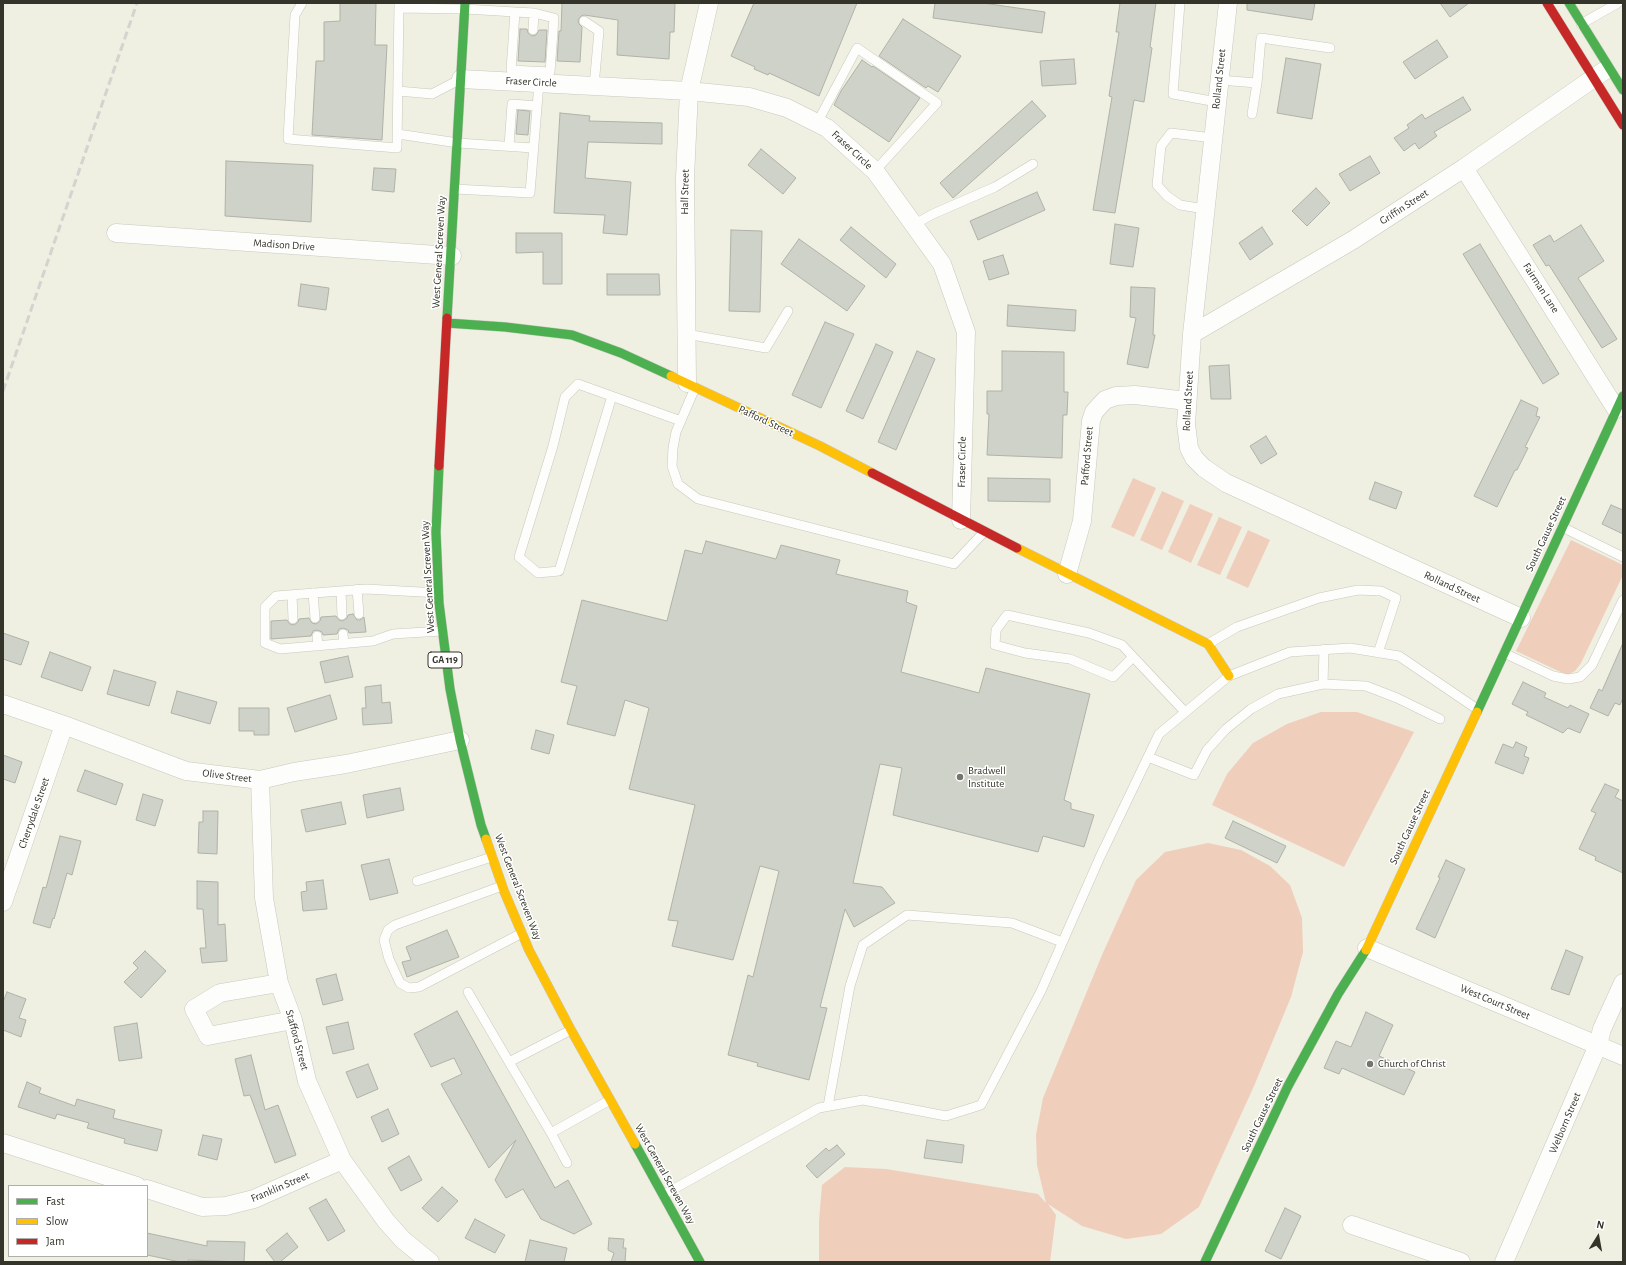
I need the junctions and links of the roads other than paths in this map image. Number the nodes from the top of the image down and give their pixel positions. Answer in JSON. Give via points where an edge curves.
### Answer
{"nodes":[{"id":1,"x":302,"y":3,"type":"edge"},
{"id":2,"x":709,"y":3,"type":"edge"},
{"id":3,"x":1180,"y":3,"type":"edge"},
{"id":4,"x":1228,"y":3,"type":"edge"},
{"id":5,"x":1547,"y":3,"type":"edge"},
{"id":6,"x":1569,"y":3,"type":"edge"},
{"id":7,"x":1618,"y":3,"type":"edge"},
{"id":8,"x":399,"y":6,"type":"edge"},
{"id":9,"x":465,"y":6,"type":"edge"},
{"id":10,"x":515,"y":12,"type":"junction"},
{"id":11,"x":534,"y":13,"type":"junction"},
{"id":12,"x":584,"y":21,"type":"dead end"},
{"id":13,"x":1581,"y":24,"type":"junction"},
{"id":14,"x":533,"y":30,"type":"dead end"},
{"id":15,"x":1330,"y":48,"type":"dead end"},
{"id":16,"x":1601,"y":73,"type":"junction"},
{"id":17,"x":533,"y":74,"type":"junction"},
{"id":18,"x":461,"y":79,"type":"junction"},
{"id":19,"x":1219,"y":80,"type":"junction"},
{"id":20,"x":1257,"y":83,"type":"junction"},
{"id":21,"x":594,"y":86,"type":"junction"},
{"id":22,"x":1623,"y":90,"type":"edge"},
{"id":23,"x":398,"y":91,"type":"junction"},
{"id":24,"x":689,"y":91,"type":"junction"},
{"id":25,"x":1217,"y":102,"type":"junction"},
{"id":26,"x":537,"y":106,"type":"junction"},
{"id":27,"x":1252,"y":114,"type":"dead end"},
{"id":28,"x":817,"y":123,"type":"junction"},
{"id":29,"x":1623,"y":125,"type":"edge"},
{"id":30,"x":398,"y":134,"type":"junction"},
{"id":31,"x":1213,"y":138,"type":"junction"},
{"id":32,"x":458,"y":143,"type":"junction"},
{"id":33,"x":509,"y":146,"type":"junction"},
{"id":34,"x":533,"y":148,"type":"junction"},
{"id":35,"x":1033,"y":164,"type":"dead end"},
{"id":36,"x":1464,"y":168,"type":"junction"},
{"id":37,"x":875,"y":172,"type":"junction"},
{"id":38,"x":455,"y":189,"type":"junction"},
{"id":39,"x":1205,"y":209,"type":"junction"},
{"id":40,"x":914,"y":224,"type":"junction"},
{"id":41,"x":116,"y":233,"type":"dead end"},
{"id":42,"x":452,"y":256,"type":"junction"},
{"id":43,"x":788,"y":311,"type":"dead end"},
{"id":44,"x":447,"y":323,"type":"junction"},
{"id":45,"x":686,"y":334,"type":"junction"},
{"id":46,"x":1192,"y":334,"type":"junction"},
{"id":47,"x":691,"y":385,"type":"junction"},
{"id":48,"x":612,"y":396,"type":"junction"},
{"id":49,"x":1187,"y":401,"type":"junction"},
{"id":50,"x":1620,"y":402,"type":"edge"},
{"id":51,"x":681,"y":421,"type":"junction"},
{"id":52,"x":961,"y":520,"type":"junction"},
{"id":53,"x":1562,"y":527,"type":"junction"},
{"id":54,"x":984,"y":532,"type":"junction"},
{"id":55,"x":1623,"y":557,"type":"edge"},
{"id":56,"x":1068,"y":574,"type":"junction"},
{"id":57,"x":358,"y":589,"type":"junction"},
{"id":58,"x":341,"y":591,"type":"junction"},
{"id":59,"x":313,"y":593,"type":"junction"},
{"id":60,"x":439,"y":593,"type":"junction"},
{"id":61,"x":292,"y":595,"type":"junction"},
{"id":62,"x":1623,"y":600,"type":"edge"},
{"id":63,"x":359,"y":614,"type":"dead end"},
{"id":64,"x":342,"y":615,"type":"dead end"},
{"id":65,"x":315,"y":618,"type":"dead end"},
{"id":66,"x":1521,"y":618,"type":"junction"},
{"id":67,"x":293,"y":620,"type":"dead end"},
{"id":68,"x":442,"y":631,"type":"junction"},
{"id":69,"x":360,"y":632,"type":"dead end"},
{"id":70,"x":343,"y":634,"type":"dead end"},
{"id":71,"x":317,"y":636,"type":"dead end"},
{"id":72,"x":294,"y":638,"type":"dead end"},
{"id":73,"x":360,"y":642,"type":"junction"},
{"id":74,"x":344,"y":644,"type":"junction"},
{"id":75,"x":1208,"y":644,"type":"junction"},
{"id":76,"x":318,"y":646,"type":"junction"},
{"id":77,"x":294,"y":648,"type":"junction"},
{"id":78,"x":1324,"y":649,"type":"junction"},
{"id":79,"x":1378,"y":653,"type":"junction"},
{"id":80,"x":1504,"y":653,"type":"junction"},
{"id":81,"x":1134,"y":657,"type":"junction"},
{"id":82,"x":1229,"y":676,"type":"junction"},
{"id":83,"x":1323,"y":684,"type":"junction"},
{"id":84,"x":3,"y":704,"type":"edge"},
{"id":85,"x":1477,"y":709,"type":"junction"},
{"id":86,"x":1185,"y":712,"type":"junction"},
{"id":87,"x":1440,"y":719,"type":"dead end"},
{"id":88,"x":64,"y":725,"type":"junction"},
{"id":89,"x":460,"y":740,"type":"junction"},
{"id":90,"x":1148,"y":757,"type":"junction"},
{"id":91,"x":260,"y":780,"type":"junction"},
{"id":92,"x":492,"y":857,"type":"junction"},
{"id":93,"x":417,"y":881,"type":"dead end"},
{"id":94,"x":502,"y":886,"type":"junction"},
{"id":95,"x":3,"y":902,"type":"edge"},
{"id":96,"x":522,"y":933,"type":"junction"},
{"id":97,"x":1062,"y":942,"type":"junction"},
{"id":98,"x":1367,"y":948,"type":"junction"},
{"id":99,"x":1623,"y":982,"type":"edge"},
{"id":100,"x":279,"y":983,"type":"junction"},
{"id":101,"x":468,"y":992,"type":"dead end"},
{"id":102,"x":293,"y":1020,"type":"junction"},
{"id":103,"x":571,"y":1030,"type":"junction"},
{"id":104,"x":1598,"y":1045,"type":"junction"},
{"id":105,"x":1623,"y":1056,"type":"edge"},
{"id":106,"x":509,"y":1062,"type":"junction"},
{"id":107,"x":610,"y":1100,"type":"junction"},
{"id":108,"x":828,"y":1106,"type":"junction"},
{"id":109,"x":551,"y":1134,"type":"junction"},
{"id":110,"x":3,"y":1143,"type":"edge"},
{"id":111,"x":342,"y":1160,"type":"junction"},
{"id":112,"x":567,"y":1163,"type":"dead end"},
{"id":113,"x":134,"y":1185,"type":"edge"},
{"id":114,"x":148,"y":1189,"type":"edge"},
{"id":115,"x":663,"y":1195,"type":"junction"},
{"id":116,"x":1352,"y":1225,"type":"dead end"},
{"id":117,"x":430,"y":1262,"type":"edge"},
{"id":118,"x":700,"y":1262,"type":"edge"},
{"id":119,"x":1206,"y":1262,"type":"edge"},
{"id":120,"x":1461,"y":1262,"type":"edge"},
{"id":121,"x":1504,"y":1262,"type":"edge"}],
"edges":[{"from":1,"to":30,"type":"lane","via":[[295,15],[288,140],[398,148]]},
{"from":2,"to":24,"type":"street","name":"Hall Street"},
{"from":3,"to":25,"type":"lane","via":[[1173,94]]},
{"from":4,"to":19,"type":"street","name":"Rolland Street"},
{"from":5,"to":16,"type":"street"},
{"from":6,"to":13,"type":"street"},
{"from":7,"to":13,"type":"lane"},
{"from":8,"to":9,"type":"lane"},
{"from":8,"to":23,"type":"lane"},
{"from":9,"to":10,"type":"lane"},
{"from":9,"to":18,"type":"street","name":"West General Screven Way","number":"GA 119"},
{"from":10,"to":11,"type":"lane"},
{"from":10,"to":17,"type":"lane","via":[[511,70]]},
{"from":11,"to":14,"type":"lane"},
{"from":11,"to":17,"type":"lane","via":[[557,19],[550,72]]},
{"from":12,"to":21,"type":"lane","via":[[599,31]]},
{"from":13,"to":16,"type":"street"},
{"from":15,"to":20,"type":"lane","via":[[1261,38]]},
{"from":16,"to":22,"type":"street"},
{"from":16,"to":29,"type":"street"},
{"from":16,"to":36,"type":"street","name":"Griffin Street"},
{"from":17,"to":18,"type":"street","name":"Fraser Circle"},
{"from":17,"to":21,"type":"street","name":"Fraser Circle"},
{"from":17,"to":26,"type":"lane"},
{"from":18,"to":23,"type":"lane","via":[[432,94]]},
{"from":18,"to":32,"type":"street","name":"West General Screven Way","number":"GA 119"},
{"from":19,"to":20,"type":"lane"},
{"from":19,"to":25,"type":"street","name":"Rolland Street"},
{"from":20,"to":27,"type":"lane"},
{"from":21,"to":24,"type":"street","name":"Fraser Circle"},
{"from":23,"to":30,"type":"lane"},
{"from":24,"to":28,"type":"street","name":"Fraser Circle","via":[[749,97],[787,108]]},
{"from":24,"to":45,"type":"street","name":"Hall Street","via":[[685,178]]},
{"from":25,"to":31,"type":"street","name":"Rolland Street"},
{"from":26,"to":33,"type":"lane","via":[[512,104]]},
{"from":26,"to":34,"type":"lane"},
{"from":28,"to":37,"type":"street","name":"Fraser Circle","via":[[827,128]]},
{"from":28,"to":37,"type":"lane","via":[[857,48],[937,103]]},
{"from":30,"to":32,"type":"lane"},
{"from":31,"to":39,"type":"street","name":"Rolland Street"},
{"from":31,"to":39,"type":"lane","via":[[1171,133],[1161,146],[1157,185],[1180,205]]},
{"from":32,"to":33,"type":"lane"},
{"from":32,"to":38,"type":"street","name":"West General Screven Way","number":"GA 119"},
{"from":33,"to":34,"type":"lane"},
{"from":34,"to":38,"type":"lane","via":[[530,193]]},
{"from":35,"to":40,"type":"lane","via":[[995,187]]},
{"from":36,"to":46,"type":"street","name":"Griffin Street","via":[[1353,240]]},
{"from":36,"to":50,"type":"street","name":"Fairman Lane"},
{"from":37,"to":40,"type":"street","name":"Fraser Circle"},
{"from":38,"to":42,"type":"street","name":"West General Screven Way","number":"GA 119"},
{"from":39,"to":46,"type":"street","name":"Rolland Street"},
{"from":40,"to":52,"type":"street","name":"Fraser Circle","via":[[942,264],[966,332]]},
{"from":41,"to":42,"type":"street","name":"Madison Drive"},
{"from":42,"to":44,"type":"street","name":"West General Screven Way","number":"GA 119"},
{"from":43,"to":45,"type":"lane","via":[[766,348]]},
{"from":44,"to":47,"type":"street","name":"Pafford Street","via":[[505,326],[572,335],[621,353]]},
{"from":44,"to":60,"type":"street","name":"West General Screven Way","number":"GA 119","via":[[437,493]]},
{"from":45,"to":47,"type":"street","name":"Hall Street"},
{"from":46,"to":49,"type":"street","name":"Rolland Street"},
{"from":47,"to":51,"type":"lane"},
{"from":47,"to":52,"type":"street","name":"Pafford Street","via":[[820,446]]},
{"from":48,"to":48,"type":"lane","via":[[578,384],[565,397],[553,446],[519,557],[538,573],[559,571]]},
{"from":48,"to":51,"type":"lane"},
{"from":49,"to":56,"type":"street","name":"Pafford Street","via":[[1135,395],[1116,396],[1105,400],[1094,412],[1082,521]]},
{"from":49,"to":66,"type":"street","name":"Rolland Street","via":[[1189,448],[1194,458],[1226,483]]},
{"from":50,"to":53,"type":"street","name":"South Gause Street"},
{"from":51,"to":54,"type":"lane","via":[[676,432],[672,466],[678,484],[698,500],[954,564]]},
{"from":52,"to":54,"type":"street","name":"Pafford Street"},
{"from":53,"to":55,"type":"lane"},
{"from":53,"to":66,"type":"street","name":"South Gause Street"},
{"from":54,"to":56,"type":"street","name":"Pafford Street"},
{"from":56,"to":75,"type":"street","name":"Pafford Street"},
{"from":57,"to":58,"type":"lane"},
{"from":57,"to":60,"type":"lane"},
{"from":57,"to":63,"type":"lane"},
{"from":58,"to":59,"type":"lane"},
{"from":58,"to":64,"type":"lane"},
{"from":59,"to":61,"type":"lane"},
{"from":59,"to":65,"type":"lane"},
{"from":60,"to":68,"type":"street","name":"West General Screven Way","number":"GA 119"},
{"from":61,"to":67,"type":"lane"},
{"from":61,"to":77,"type":"lane","via":[[276,596],[265,607],[265,644],[280,649]]},
{"from":62,"to":80,"type":"lane","via":[[1592,665],[1580,677],[1568,680],[1553,676]]},
{"from":66,"to":80,"type":"street","name":"South Gause Street"},
{"from":68,"to":73,"type":"lane","via":[[393,634],[373,641]]},
{"from":68,"to":89,"type":"street","name":"West General Screven Way","number":"GA 119"},
{"from":69,"to":73,"type":"lane"},
{"from":70,"to":74,"type":"lane"},
{"from":71,"to":76,"type":"lane"},
{"from":72,"to":77,"type":"lane"},
{"from":73,"to":74,"type":"lane"},
{"from":74,"to":76,"type":"lane"},
{"from":75,"to":79,"type":"lane","via":[[1237,627],[1319,598],[1358,590],[1381,591],[1396,598]]},
{"from":75,"to":82,"type":"street"},
{"from":76,"to":77,"type":"lane"},
{"from":78,"to":79,"type":"lane","via":[[1350,648]]},
{"from":78,"to":82,"type":"lane","via":[[1290,652]]},
{"from":78,"to":83,"type":"lane"},
{"from":79,"to":85,"type":"lane","via":[[1398,656]]},
{"from":80,"to":85,"type":"street","name":"South Gause Street"},
{"from":81,"to":81,"type":"lane","via":[[1122,645],[1089,633],[1007,614],[996,630],[995,645],[1025,653],[1070,659],[1113,677]]},
{"from":81,"to":86,"type":"lane"},
{"from":82,"to":86,"type":"lane"},
{"from":83,"to":87,"type":"lane","via":[[1366,686]]},
{"from":83,"to":90,"type":"lane","via":[[1278,694],[1252,709],[1226,729],[1207,750],[1194,775]]},
{"from":84,"to":88,"type":"street","name":"Olive Street"},
{"from":85,"to":98,"type":"street","name":"South Gause Street"},
{"from":86,"to":90,"type":"lane","via":[[1159,734]]},
{"from":88,"to":91,"type":"street","name":"Olive Street","via":[[186,771]]},
{"from":88,"to":95,"type":"street","name":"Cherrydale Street"},
{"from":89,"to":91,"type":"street","name":"Olive Street"},
{"from":89,"to":92,"type":"street","name":"West General Screven Way","number":"GA 119","via":[[470,787]]},
{"from":90,"to":97,"type":"lane"},
{"from":91,"to":100,"type":"street","name":"Stafford Street","via":[[264,898]]},
{"from":92,"to":93,"type":"lane"},
{"from":92,"to":94,"type":"street","name":"West General Screven Way","number":"GA 119"},
{"from":94,"to":96,"type":"street","name":"West General Screven Way","number":"GA 119"},
{"from":94,"to":96,"type":"lane","via":[[395,925],[388,930],[384,940],[389,959],[400,983],[408,988],[419,987]]},
{"from":96,"to":103,"type":"street","name":"West General Screven Way","number":"GA 119"},
{"from":97,"to":108,"type":"lane","via":[[1041,991],[981,1105],[946,1116],[863,1100]]},
{"from":97,"to":108,"type":"lane","via":[[1012,923],[907,915],[863,945],[850,986]]},
{"from":98,"to":104,"type":"street","name":"West Court Street"},
{"from":98,"to":119,"type":"street","name":"South Gause Street","via":[[1338,994],[1288,1086]]},
{"from":99,"to":104,"type":"street","name":"Welborn Street","via":[[1602,1029]]},
{"from":100,"to":102,"type":"street","name":"Stafford Street"},
{"from":100,"to":102,"type":"street","via":[[220,993],[194,1009],[208,1036]]},
{"from":101,"to":106,"type":"lane"},
{"from":102,"to":111,"type":"street","name":"Stafford Street","via":[[307,1080]]},
{"from":103,"to":106,"type":"lane"},
{"from":103,"to":107,"type":"street","name":"West General Screven Way","number":"GA 119"},
{"from":104,"to":105,"type":"street","name":"West Court Street"},
{"from":104,"to":121,"type":"street","name":"Welborn Street"},
{"from":106,"to":109,"type":"lane"},
{"from":107,"to":109,"type":"lane"},
{"from":107,"to":115,"type":"street","name":"West General Screven Way","number":"GA 119"},
{"from":108,"to":115,"type":"lane","via":[[819,1108]]},
{"from":109,"to":112,"type":"lane"},
{"from":110,"to":113,"type":"street"},
{"from":111,"to":114,"type":"street","name":"Franklin Street","via":[[254,1199],[226,1206],[202,1207]]},
{"from":111,"to":117,"type":"street","name":"Stafford Street","via":[[386,1221],[403,1240]]},
{"from":115,"to":118,"type":"street","name":"West General Screven Way","number":"GA 119"},
{"from":116,"to":120,"type":"street"}]}
